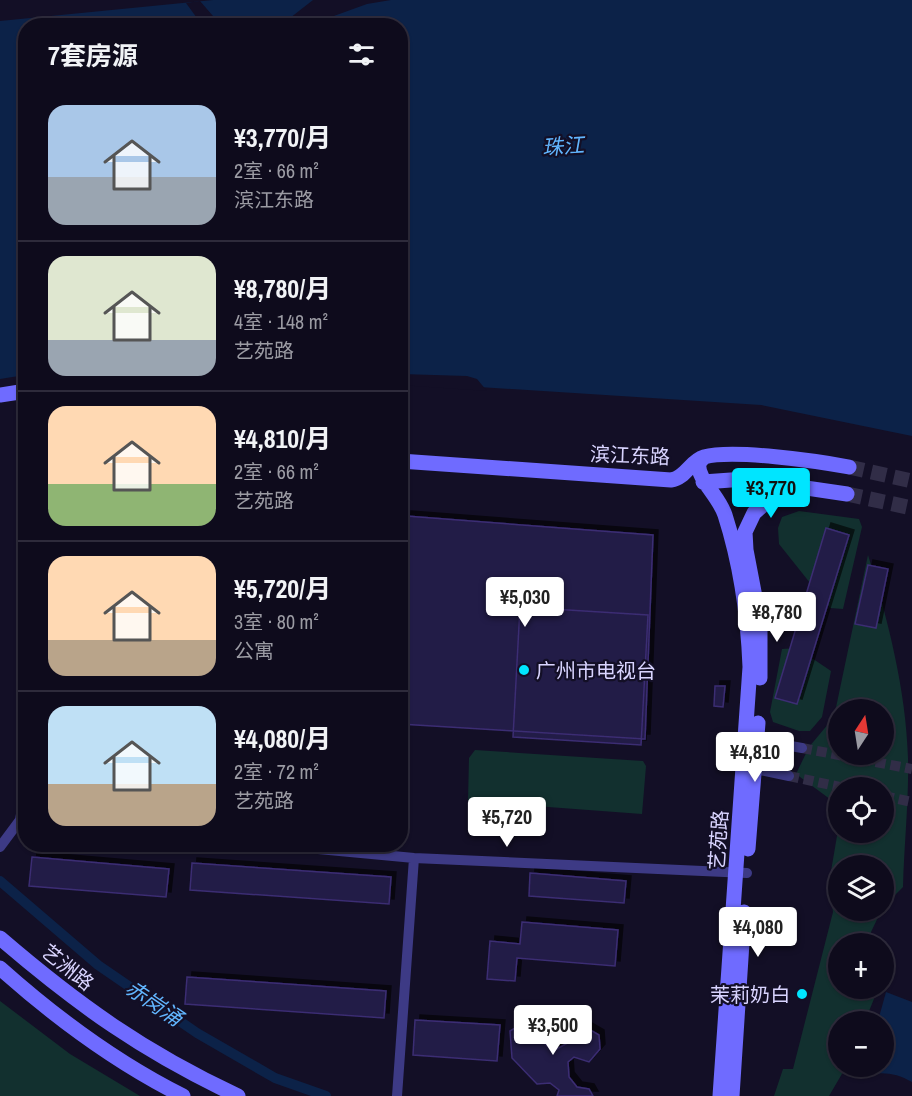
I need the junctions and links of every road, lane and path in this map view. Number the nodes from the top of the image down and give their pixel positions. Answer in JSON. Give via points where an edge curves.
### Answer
{"nodes":[{"id":1,"x":18,"y":392,"type":"edge"},
{"id":2,"x":0,"y":395,"type":"edge"},
{"id":3,"x":704,"y":457,"type":"junction"},
{"id":4,"x":408,"y":462,"type":"edge"},
{"id":5,"x":849,"y":467,"type":"tunnel mouth"},
{"id":6,"x":704,"y":482,"type":"junction"},
{"id":7,"x":787,"y":484,"type":"junction"},
{"id":8,"x":847,"y":494,"type":"tunnel mouth"},
{"id":9,"x":757,"y":740,"type":"junction"},
{"id":10,"x":802,"y":748,"type":"tunnel mouth"},
{"id":11,"x":745,"y":754,"type":"junction"},
{"id":12,"x":755,"y":769,"type":"junction"},
{"id":13,"x":789,"y":776,"type":"tunnel mouth"},
{"id":14,"x":18,"y":827,"type":"edge"},
{"id":15,"x":0,"y":847,"type":"edge"},
{"id":16,"x":350,"y":852,"type":"edge"},
{"id":17,"x":414,"y":858,"type":"junction"},
{"id":18,"x":742,"y":873,"type":"junction"},
{"id":19,"x":0,"y":938,"type":"edge"},
{"id":20,"x":0,"y":968,"type":"edge"},
{"id":21,"x":183,"y":1096,"type":"edge"},
{"id":22,"x":238,"y":1096,"type":"edge"},
{"id":23,"x":397,"y":1096,"type":"edge"},
{"id":24,"x":720,"y":1096,"type":"edge"},
{"id":25,"x":732,"y":1096,"type":"edge"}],
"edges":[{"from":1,"to":2,"type":"street"},
{"from":3,"to":4,"type":"street","name":"滨江东路","via":[[682,476],[670,480]]},
{"from":3,"to":5,"type":"street","via":[[777,458]]},
{"from":3,"to":6,"type":"street","via":[[698,469]]},
{"from":6,"to":7,"type":"street","via":[[745,479]]},
{"from":6,"to":11,"type":"street","name":"艺苑路","via":[[714,492],[724,514],[744,594],[750,668]]},
{"from":7,"to":8,"type":"street"},
{"from":7,"to":9,"type":"street","name":"艺苑路","via":[[754,513],[745,532],[760,623]]},
{"from":9,"to":10,"type":"street"},
{"from":9,"to":11,"type":"street"},
{"from":9,"to":12,"type":"street","name":"艺苑路"},
{"from":11,"to":12,"type":"street"},
{"from":11,"to":18,"type":"street","name":"艺苑路"},
{"from":12,"to":13,"type":"street"},
{"from":12,"to":18,"type":"street","name":"艺苑路"},
{"from":14,"to":15,"type":"street"},
{"from":16,"to":17,"type":"street"},
{"from":17,"to":18,"type":"street"},
{"from":17,"to":23,"type":"street"},
{"from":18,"to":24,"type":"street","name":"艺苑路"},
{"from":18,"to":25,"type":"street","name":"艺苑路"},
{"from":19,"to":22,"type":"street","name":"艺洲路","via":[[109,1025]]},
{"from":20,"to":21,"type":"street","via":[[98,1047]]}]}
